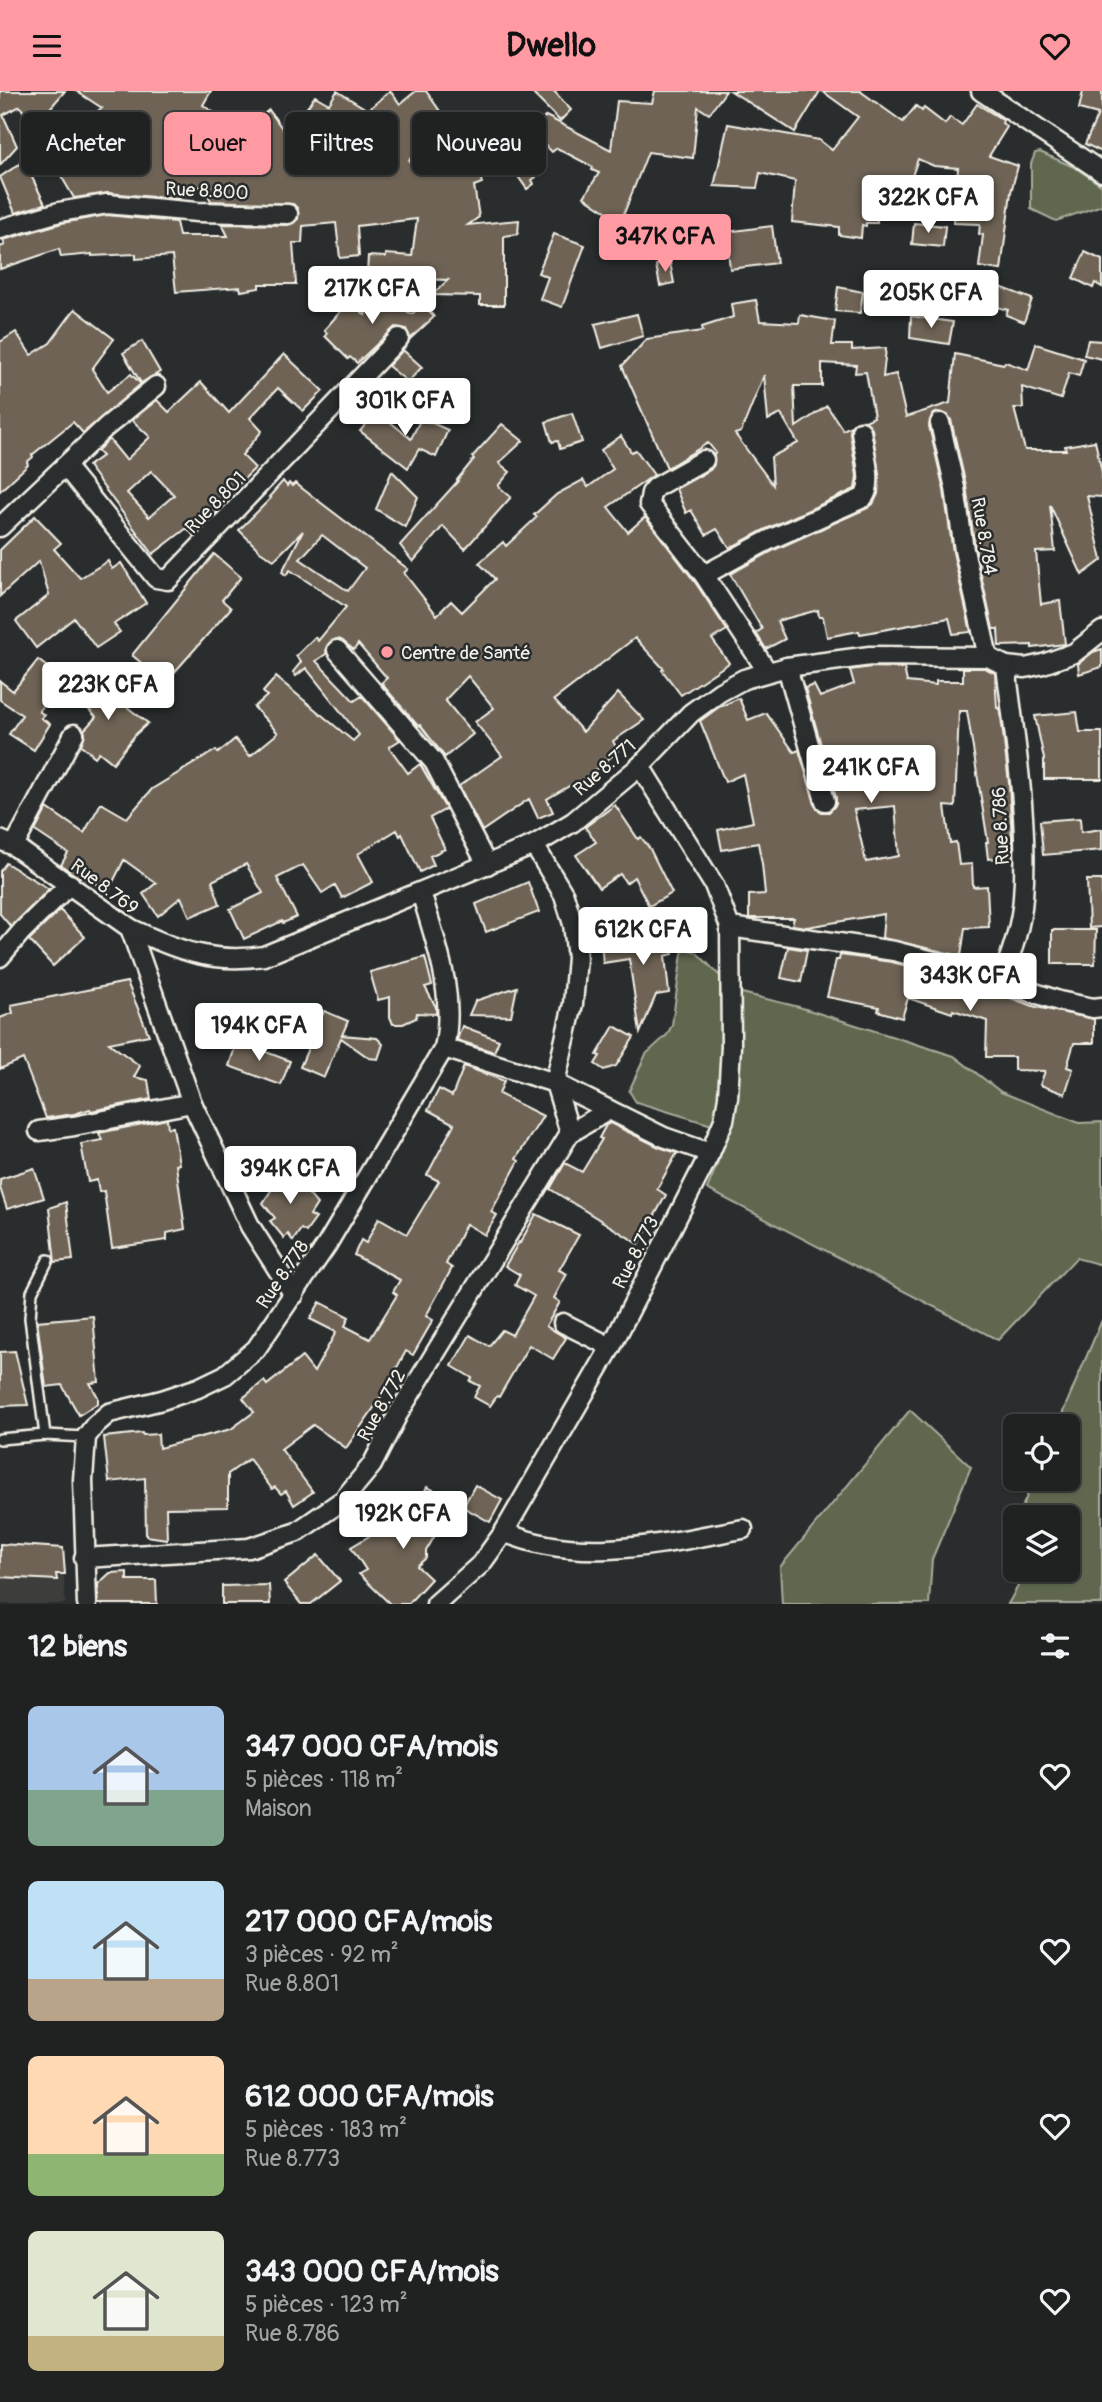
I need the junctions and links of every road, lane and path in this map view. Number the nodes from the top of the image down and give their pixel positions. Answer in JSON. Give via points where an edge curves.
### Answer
{"nodes":[{"id":1,"x":990,"y":94,"type":"edge"},
{"id":2,"x":1102,"y":172,"type":"edge"},
{"id":3,"x":288,"y":214,"type":"dead end"},
{"id":4,"x":0,"y":229,"type":"edge"},
{"id":5,"x":399,"y":338,"type":"dead end"},
{"id":6,"x":156,"y":386,"type":"dead end"},
{"id":7,"x":940,"y":423,"type":"dead end"},
{"id":8,"x":861,"y":431,"type":"dead end"},
{"id":9,"x":704,"y":460,"type":"dead end"},
{"id":10,"x":65,"y":466,"type":"junction"},
{"id":11,"x":0,"y":527,"type":"edge"},
{"id":12,"x":704,"y":575,"type":"junction"},
{"id":13,"x":1102,"y":631,"type":"edge"},
{"id":14,"x":337,"y":650,"type":"dead end"},
{"id":15,"x":988,"y":657,"type":"junction"},
{"id":16,"x":1006,"y":666,"type":"junction"},
{"id":17,"x":787,"y":667,"type":"junction"},
{"id":18,"x":767,"y":671,"type":"junction"},
{"id":19,"x":74,"y":734,"type":"dead end"},
{"id":20,"x":640,"y":766,"type":"junction"},
{"id":21,"x":825,"y":801,"type":"dead end"},
{"id":22,"x":7,"y":843,"type":"edge"},
{"id":23,"x":534,"y":845,"type":"junction"},
{"id":24,"x":487,"y":865,"type":"junction"},
{"id":25,"x":70,"y":884,"type":"junction"},
{"id":26,"x":421,"y":892,"type":"junction"},
{"id":27,"x":730,"y":927,"type":"junction"},
{"id":28,"x":130,"y":928,"type":"junction"},
{"id":29,"x":0,"y":957,"type":"edge"},
{"id":30,"x":1001,"y":982,"type":"junction"},
{"id":31,"x":1102,"y":1007,"type":"edge"},
{"id":32,"x":444,"y":1048,"type":"junction"},
{"id":33,"x":555,"y":1083,"type":"junction"},
{"id":34,"x":192,"y":1103,"type":"junction"},
{"id":35,"x":610,"y":1110,"type":"junction"},
{"id":36,"x":38,"y":1131,"type":"dead end"},
{"id":37,"x":570,"y":1133,"type":"junction"},
{"id":38,"x":710,"y":1153,"type":"junction"},
{"id":39,"x":48,"y":1260,"type":"dead end"},
{"id":40,"x":294,"y":1296,"type":"junction"},
{"id":41,"x":563,"y":1323,"type":"dead end"},
{"id":42,"x":611,"y":1347,"type":"junction"},
{"id":43,"x":45,"y":1435,"type":"junction"},
{"id":44,"x":86,"y":1437,"type":"junction"},
{"id":45,"x":0,"y":1439,"type":"edge"},
{"id":46,"x":743,"y":1529,"type":"dead end"},
{"id":47,"x":504,"y":1532,"type":"junction"},
{"id":48,"x":84,"y":1558,"type":"junction"},
{"id":49,"x":87,"y":1604,"type":"edge"},
{"id":50,"x":436,"y":1604,"type":"edge"}],
"edges":[{"from":1,"to":2,"type":"street"},
{"from":3,"to":4,"type":"street","name":"Rue 8.800","via":[[107,204],[70,209]]},
{"from":5,"to":10,"type":"street","name":"Rue 8.801","via":[[168,580],[156,578]]},
{"from":6,"to":10,"type":"street"},
{"from":7,"to":15,"type":"street","name":"Rue 8.784"},
{"from":8,"to":12,"type":"street","via":[[869,484],[863,498]]},
{"from":9,"to":12,"type":"street","via":[[656,487],[649,498],[654,513]]},
{"from":10,"to":11,"type":"street"},
{"from":12,"to":18,"type":"street"},
{"from":13,"to":16,"type":"street","name":"Rue 8.771","via":[[1074,653],[1025,668]]},
{"from":14,"to":24,"type":"street","via":[[434,762]]},
{"from":15,"to":16,"type":"street","name":"Rue 8.771"},
{"from":15,"to":17,"type":"street","name":"Rue 8.771","via":[[870,656]]},
{"from":16,"to":30,"type":"street","name":"Rue 8.786","via":[[1024,855],[1023,900]]},
{"from":17,"to":18,"type":"street","name":"Rue 8.771"},
{"from":17,"to":21,"type":"street"},
{"from":18,"to":20,"type":"street","name":"Rue 8.771","via":[[720,692],[691,713]]},
{"from":19,"to":22,"type":"street"},
{"from":20,"to":23,"type":"street","name":"Rue 8.771","via":[[573,822]]},
{"from":20,"to":27,"type":"street","name":"Rue 8.773","via":[[714,885]]},
{"from":22,"to":25,"type":"street","name":"Rue 8.769"},
{"from":23,"to":24,"type":"street","name":"Rue 8.771"},
{"from":23,"to":33,"type":"street","via":[[564,895],[577,958],[573,1004]]},
{"from":24,"to":26,"type":"street","name":"Rue 8.771"},
{"from":25,"to":28,"type":"street","name":"Rue 8.769"},
{"from":25,"to":29,"type":"street"},
{"from":26,"to":28,"type":"street","name":"Rue 8.771","via":[[264,956],[241,960],[190,953]]},
{"from":26,"to":32,"type":"street","name":"Rue 8.778","via":[[448,993],[449,1029]]},
{"from":27,"to":30,"type":"street","via":[[894,951]]},
{"from":27,"to":38,"type":"street","name":"Rue 8.773","via":[[729,1097]]},
{"from":28,"to":34,"type":"street","name":"Rue 8.769"},
{"from":30,"to":31,"type":"street","via":[[1059,1001]]},
{"from":32,"to":33,"type":"street"},
{"from":32,"to":40,"type":"street","name":"Rue 8.778"},
{"from":33,"to":35,"type":"street"},
{"from":33,"to":37,"type":"street"},
{"from":34,"to":36,"type":"street"},
{"from":34,"to":40,"type":"street","name":"Rue 8.769","via":[[250,1226]]},
{"from":35,"to":37,"type":"street","name":"Rue 8.772"},
{"from":35,"to":38,"type":"street"},
{"from":37,"to":48,"type":"street","name":"Rue 8.772","via":[[398,1414],[372,1465],[343,1500],[297,1532],[249,1548]]},
{"from":38,"to":42,"type":"street","name":"Rue 8.773"},
{"from":39,"to":43,"type":"lane","via":[[32,1292],[30,1318]]},
{"from":40,"to":44,"type":"street","name":"Rue 8.778","via":[[256,1349],[225,1375],[198,1388],[109,1413]]},
{"from":41,"to":42,"type":"street"},
{"from":42,"to":47,"type":"street","name":"Rue 8.773"},
{"from":43,"to":44,"type":"lane"},
{"from":43,"to":45,"type":"lane"},
{"from":44,"to":48,"type":"street"},
{"from":46,"to":47,"type":"street","via":[[638,1548],[589,1549],[541,1546]]},
{"from":47,"to":50,"type":"street","name":"Rue 8.773","via":[[481,1563]]},
{"from":48,"to":49,"type":"street"}]}
